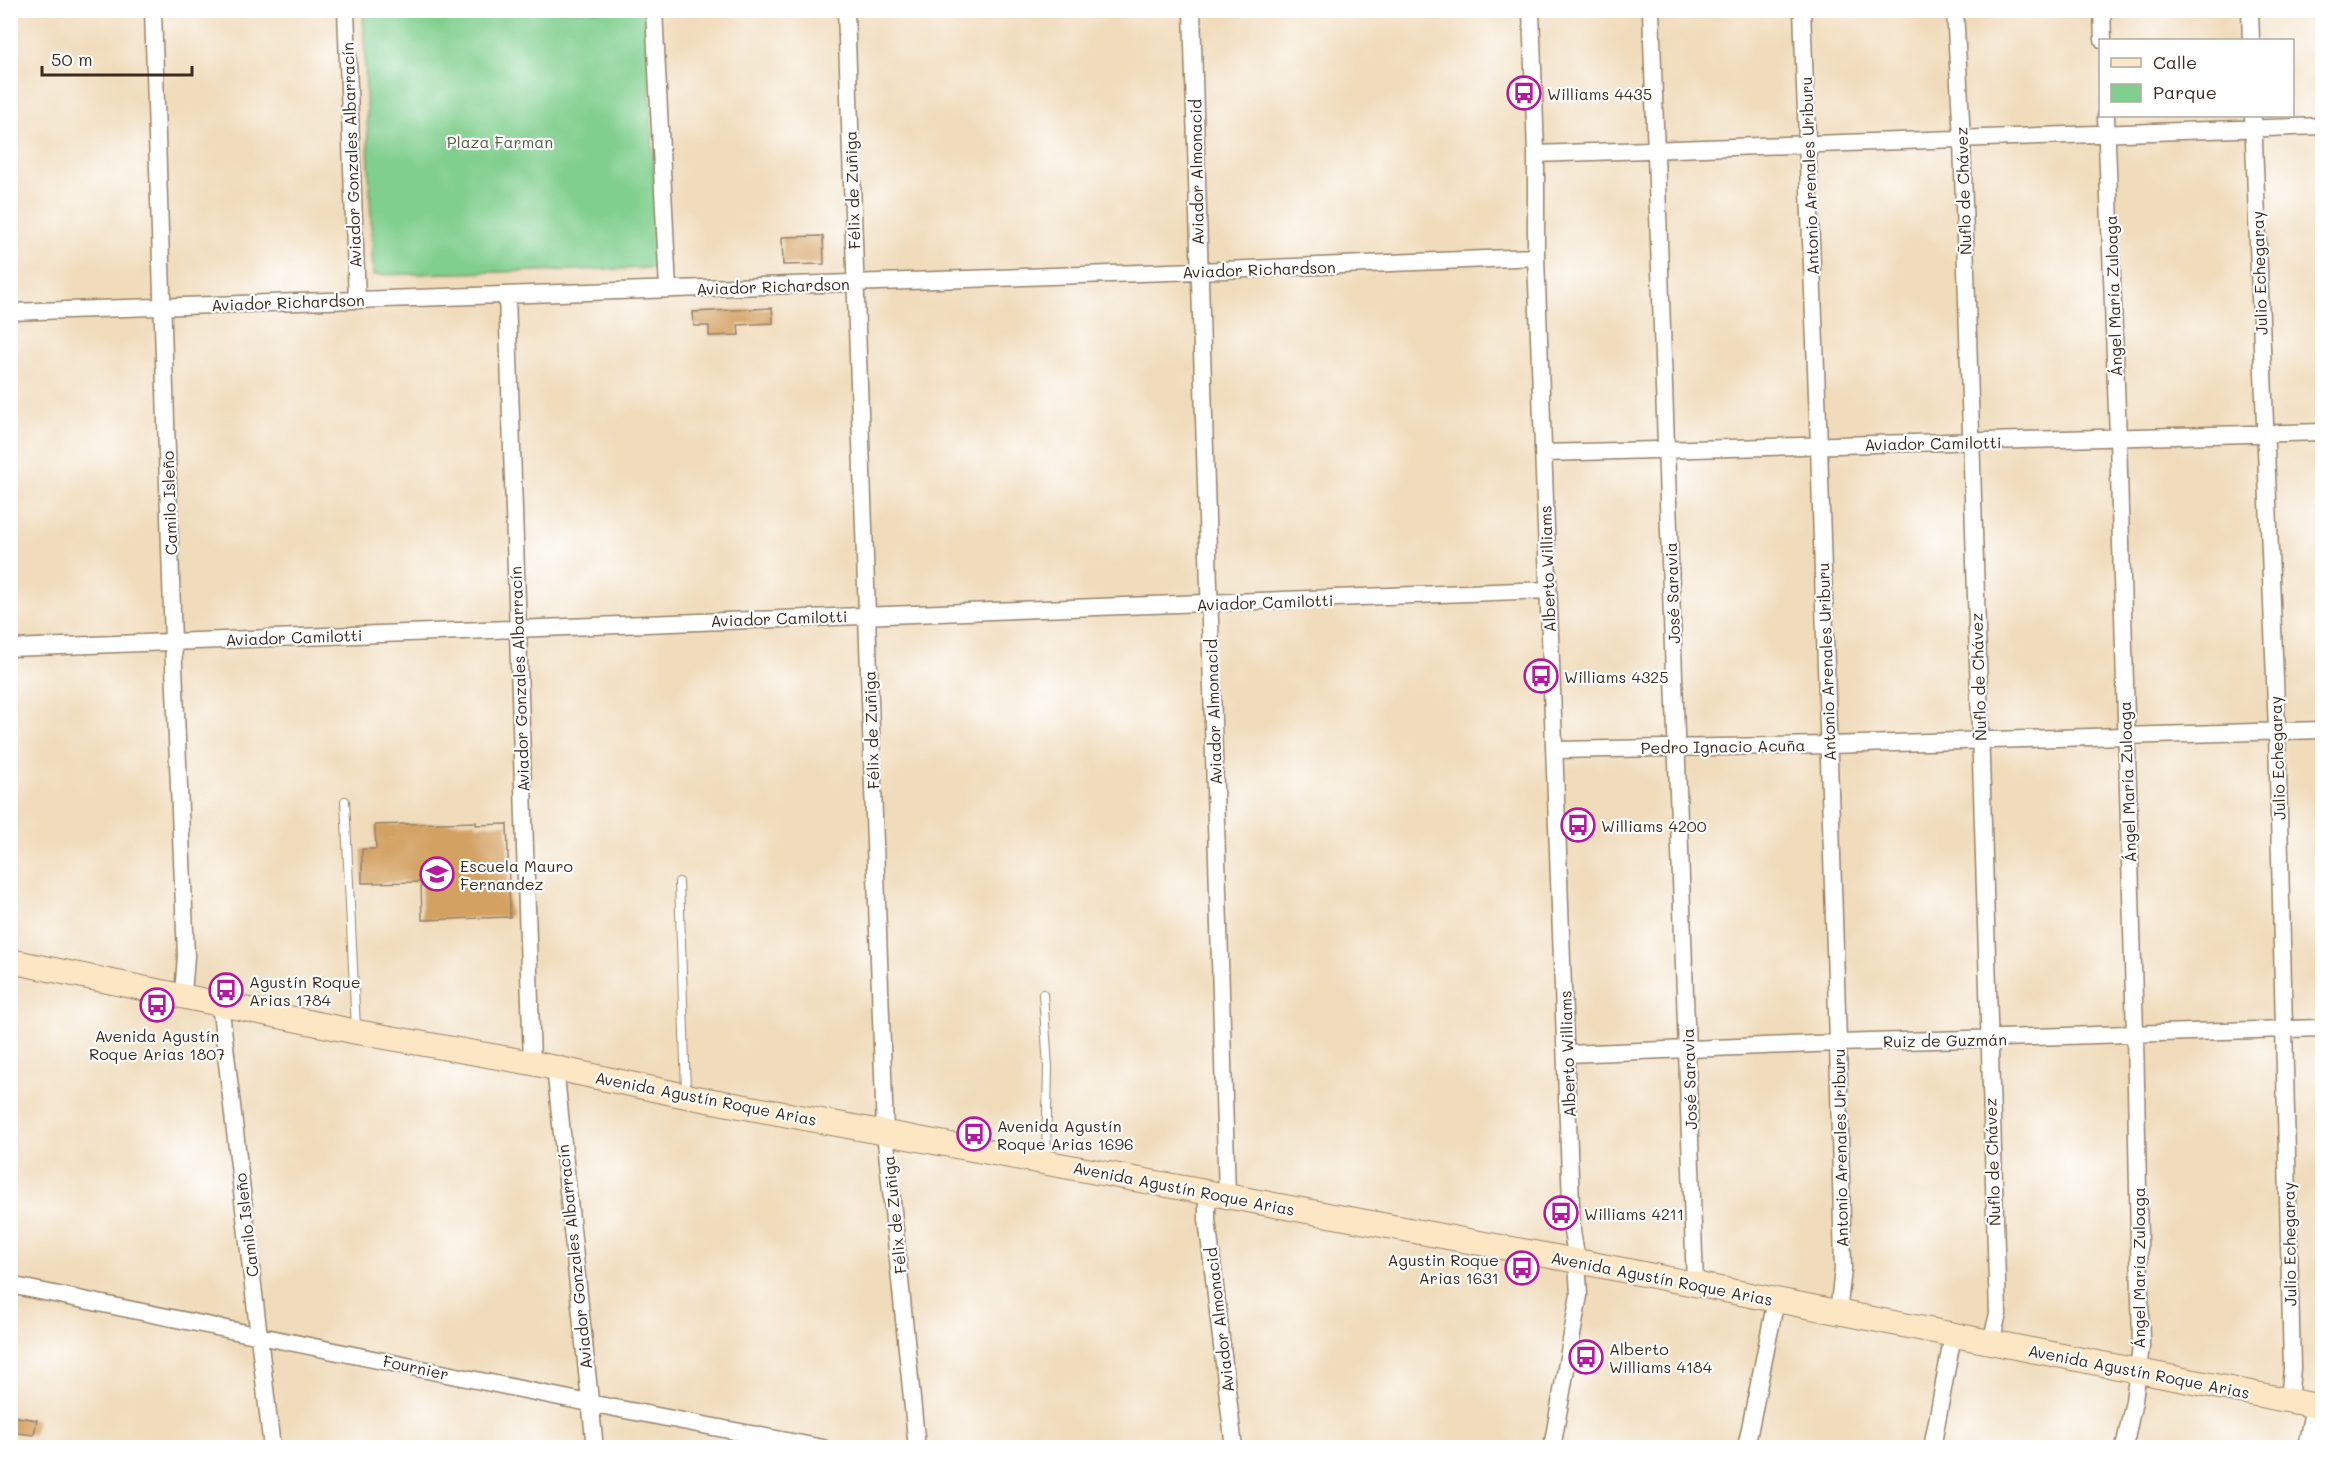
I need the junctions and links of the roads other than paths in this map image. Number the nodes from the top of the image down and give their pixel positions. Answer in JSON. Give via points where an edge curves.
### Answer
{"nodes":[{"id":1,"x":153,"y":10,"type":"edge"},
{"id":2,"x":345,"y":10,"type":"edge"},
{"id":3,"x":654,"y":10,"type":"edge"},
{"id":4,"x":846,"y":10,"type":"edge"},
{"id":5,"x":1192,"y":10,"type":"edge"},
{"id":6,"x":1531,"y":10,"type":"edge"},
{"id":7,"x":1651,"y":10,"type":"edge"},
{"id":8,"x":1802,"y":10,"type":"edge"},
{"id":9,"x":1955,"y":10,"type":"edge"},
{"id":10,"x":2102,"y":10,"type":"edge"},
{"id":11,"x":2250,"y":10,"type":"edge"},
{"id":12,"x":2103,"y":39,"type":"edge"},
{"id":13,"x":2251,"y":39,"type":"edge"},
{"id":14,"x":2106,"y":117,"type":"edge"},
{"id":15,"x":2253,"y":122,"type":"edge"},
{"id":16,"x":2322,"y":126,"type":"edge"},
{"id":17,"x":2107,"y":134,"type":"junction"},
{"id":18,"x":1962,"y":139,"type":"junction"},
{"id":19,"x":1807,"y":144,"type":"junction"},
{"id":20,"x":1656,"y":150,"type":"junction"},
{"id":21,"x":1536,"y":154,"type":"junction"},
{"id":22,"x":1536,"y":257,"type":"junction"},
{"id":23,"x":1198,"y":271,"type":"junction"},
{"id":24,"x":856,"y":283,"type":"junction"},
{"id":25,"x":668,"y":290,"type":"junction"},
{"id":26,"x":507,"y":295,"type":"junction"},
{"id":27,"x":357,"y":300,"type":"junction"},
{"id":28,"x":164,"y":306,"type":"junction"},
{"id":29,"x":10,"y":312,"type":"edge"},
{"id":30,"x":2322,"y":432,"type":"edge"},
{"id":31,"x":2265,"y":433,"type":"junction"},
{"id":32,"x":2118,"y":438,"type":"junction"},
{"id":33,"x":1970,"y":443,"type":"junction"},
{"id":34,"x":1819,"y":446,"type":"junction"},
{"id":35,"x":1666,"y":450,"type":"junction"},
{"id":36,"x":1543,"y":453,"type":"junction"},
{"id":37,"x":1548,"y":590,"type":"junction"},
{"id":38,"x":1210,"y":604,"type":"junction"},
{"id":39,"x":867,"y":615,"type":"junction"},
{"id":40,"x":517,"y":629,"type":"junction"},
{"id":41,"x":173,"y":642,"type":"junction"},
{"id":42,"x":10,"y":648,"type":"edge"},
{"id":43,"x":2322,"y":730,"type":"edge"},
{"id":44,"x":2277,"y":731,"type":"junction"},
{"id":45,"x":2125,"y":736,"type":"junction"},
{"id":46,"x":1981,"y":740,"type":"junction"},
{"id":47,"x":1829,"y":745,"type":"junction"},
{"id":48,"x":1678,"y":747,"type":"junction"},
{"id":49,"x":1555,"y":750,"type":"junction"},
{"id":50,"x":345,"y":801,"type":"dead end"},
{"id":51,"x":679,"y":882,"type":"dead end"},
{"id":52,"x":10,"y":961,"type":"edge"},
{"id":53,"x":1043,"y":994,"type":"dead end"},
{"id":54,"x":183,"y":995,"type":"junction"},
{"id":55,"x":220,"y":1003,"type":"junction"},
{"id":56,"x":2322,"y":1028,"type":"edge"},
{"id":57,"x":2285,"y":1029,"type":"junction"},
{"id":58,"x":357,"y":1032,"type":"junction"},
{"id":59,"x":2135,"y":1034,"type":"junction"},
{"id":60,"x":1988,"y":1040,"type":"junction"},
{"id":61,"x":1838,"y":1043,"type":"junction"},
{"id":62,"x":1688,"y":1049,"type":"junction"},
{"id":63,"x":1567,"y":1054,"type":"junction"},
{"id":64,"x":543,"y":1065,"type":"junction"},
{"id":65,"x":686,"y":1096,"type":"junction"},
{"id":66,"x":885,"y":1132,"type":"junction"},
{"id":67,"x":1046,"y":1162,"type":"junction"},
{"id":68,"x":1217,"y":1194,"type":"junction"},
{"id":69,"x":1577,"y":1261,"type":"junction"},
{"id":70,"x":1695,"y":1284,"type":"junction"},
{"id":71,"x":10,"y":1285,"type":"edge"},
{"id":72,"x":1776,"y":1300,"type":"junction"},
{"id":73,"x":1838,"y":1314,"type":"junction"},
{"id":74,"x":258,"y":1335,"type":"junction"},
{"id":75,"x":1953,"y":1335,"type":"junction"},
{"id":76,"x":1991,"y":1342,"type":"junction"},
{"id":77,"x":2137,"y":1371,"type":"junction"},
{"id":78,"x":2289,"y":1401,"type":"junction"},
{"id":79,"x":589,"y":1403,"type":"junction"},
{"id":80,"x":2318,"y":1406,"type":"edge"},
{"id":81,"x":272,"y":1448,"type":"edge"},
{"id":82,"x":595,"y":1448,"type":"edge"},
{"id":83,"x":823,"y":1448,"type":"edge"},
{"id":84,"x":917,"y":1448,"type":"edge"},
{"id":85,"x":1234,"y":1448,"type":"edge"},
{"id":86,"x":1552,"y":1448,"type":"edge"},
{"id":87,"x":1746,"y":1448,"type":"edge"},
{"id":88,"x":1932,"y":1448,"type":"edge"},
{"id":89,"x":2124,"y":1448,"type":"edge"},
{"id":90,"x":2306,"y":1448,"type":"edge"}],
"edges":[{"from":1,"to":28,"type":"street","name":"Camilo Isleño"},
{"from":2,"to":27,"type":"street","name":"Aviador Gonzales Albarracín"},
{"from":3,"to":25,"type":"street"},
{"from":4,"to":24,"type":"street","name":"Félix de Zuñiga"},
{"from":5,"to":23,"type":"street","name":"Aviador Almonacid"},
{"from":6,"to":21,"type":"street","name":"Alberto Williams"},
{"from":7,"to":20,"type":"street","name":"José Saravia"},
{"from":8,"to":19,"type":"street","name":"Antonio Arenales Uriburu"},
{"from":9,"to":18,"type":"street","name":"Ñuflo de Chávez"},
{"from":10,"to":12,"type":"street"},
{"from":11,"to":13,"type":"street"},
{"from":14,"to":17,"type":"street","name":"Ángel María Zuloaga"},
{"from":15,"to":16,"type":"street"},
{"from":15,"to":17,"type":"street"},
{"from":15,"to":31,"type":"street","name":"Julio Echegaray"},
{"from":17,"to":18,"type":"street"},
{"from":17,"to":32,"type":"street","name":"Ángel María Zuloaga"},
{"from":18,"to":19,"type":"street"},
{"from":18,"to":33,"type":"street","name":"Ñuflo de Chávez"},
{"from":19,"to":20,"type":"street"},
{"from":19,"to":34,"type":"street","name":"Antonio Arenales Uriburu"},
{"from":20,"to":21,"type":"street"},
{"from":20,"to":35,"type":"street","name":"José Saravia"},
{"from":21,"to":22,"type":"street","name":"Alberto Williams"},
{"from":22,"to":23,"type":"street","name":"Aviador Richardson"},
{"from":22,"to":36,"type":"street","name":"Alberto Williams"},
{"from":23,"to":24,"type":"street","name":"Aviador Richardson"},
{"from":23,"to":38,"type":"street","name":"Aviador Almonacid"},
{"from":24,"to":25,"type":"street","name":"Aviador Richardson"},
{"from":24,"to":39,"type":"street","name":"Félix de Zuñiga"},
{"from":25,"to":26,"type":"street","name":"Aviador Richardson"},
{"from":26,"to":27,"type":"street","name":"Aviador Richardson"},
{"from":26,"to":40,"type":"street","name":"Aviador Gonzales Albarracín"},
{"from":27,"to":28,"type":"street","name":"Aviador Richardson"},
{"from":28,"to":29,"type":"street","name":"Aviador Richardson"},
{"from":28,"to":41,"type":"street","name":"Camilo Isleño"},
{"from":30,"to":31,"type":"street","name":"Aviador Camilotti"},
{"from":31,"to":32,"type":"street","name":"Aviador Camilotti"},
{"from":31,"to":44,"type":"street","name":"Julio Echegaray"},
{"from":32,"to":33,"type":"street","name":"Aviador Camilotti"},
{"from":32,"to":45,"type":"street","name":"Ángel María Zuloaga"},
{"from":33,"to":34,"type":"street","name":"Aviador Camilotti"},
{"from":33,"to":46,"type":"street","name":"Ñuflo de Chávez"},
{"from":34,"to":35,"type":"street","name":"Aviador Camilotti"},
{"from":34,"to":47,"type":"street","name":"Antonio Arenales Uriburu"},
{"from":35,"to":36,"type":"street","name":"Aviador Camilotti"},
{"from":35,"to":48,"type":"street","name":"José Saravia"},
{"from":36,"to":37,"type":"street","name":"Alberto Williams"},
{"from":37,"to":38,"type":"street","name":"Aviador Camilotti"},
{"from":37,"to":49,"type":"street","name":"Alberto Williams"},
{"from":38,"to":39,"type":"street","name":"Aviador Camilotti"},
{"from":38,"to":68,"type":"street","name":"Aviador Almonacid"},
{"from":39,"to":40,"type":"street","name":"Aviador Camilotti"},
{"from":39,"to":66,"type":"street","name":"Félix de Zuñiga"},
{"from":40,"to":41,"type":"street","name":"Aviador Camilotti"},
{"from":40,"to":64,"type":"street","name":"Aviador Gonzales Albarracín"},
{"from":41,"to":42,"type":"street","name":"Aviador Camilotti"},
{"from":41,"to":54,"type":"street","name":"Camilo Isleño","via":[[186,956]]},
{"from":43,"to":44,"type":"street","name":"Pedro Ignacio Acuña"},
{"from":44,"to":45,"type":"street","name":"Pedro Ignacio Acuña"},
{"from":44,"to":57,"type":"street","name":"Julio Echegaray"},
{"from":45,"to":46,"type":"street","name":"Pedro Ignacio Acuña"},
{"from":45,"to":59,"type":"street","name":"Ángel María Zuloaga"},
{"from":46,"to":47,"type":"street","name":"Pedro Ignacio Acuña"},
{"from":46,"to":60,"type":"street","name":"Ñuflo de Chávez"},
{"from":47,"to":48,"type":"street","name":"Pedro Ignacio Acuña"},
{"from":47,"to":61,"type":"street","name":"Antonio Arenales Uriburu"},
{"from":48,"to":49,"type":"street","name":"Pedro Ignacio Acuña"},
{"from":48,"to":62,"type":"street","name":"José Saravia"},
{"from":49,"to":63,"type":"street","name":"Alberto Williams"},
{"from":50,"to":58,"type":"lane"},
{"from":51,"to":65,"type":"lane"},
{"from":52,"to":54,"type":"main road","name":"Avenida Agustín Roque Arias"},
{"from":53,"to":67,"type":"lane","via":[[1048,1067]]},
{"from":54,"to":55,"type":"main road","name":"Avenida Agustín Roque Arias"},
{"from":55,"to":58,"type":"main road","name":"Avenida Agustín Roque Arias"},
{"from":55,"to":74,"type":"street","name":"Camilo Isleño"},
{"from":56,"to":57,"type":"street","name":"Ruiz de Guzmán"},
{"from":57,"to":59,"type":"street","name":"Ruiz de Guzmán"},
{"from":57,"to":78,"type":"street","name":"Julio Echegaray","via":[[2292,1368]]},
{"from":58,"to":64,"type":"main road","name":"Avenida Agustín Roque Arias"},
{"from":59,"to":60,"type":"street","name":"Ruiz de Guzmán"},
{"from":59,"to":77,"type":"street","name":"Ángel María Zuloaga","via":[[2140,1346]]},
{"from":60,"to":61,"type":"street","name":"Ruiz de Guzmán"},
{"from":60,"to":76,"type":"street","name":"Ñuflo de Chávez","via":[[1998,1314]]},
{"from":61,"to":62,"type":"street","name":"Ruiz de Guzmán"},
{"from":61,"to":73,"type":"street","name":"Antonio Arenales Uriburu","via":[[1843,1269]]},
{"from":62,"to":63,"type":"street","name":"Ruiz de Guzmán"},
{"from":62,"to":70,"type":"street","name":"José Saravia"},
{"from":63,"to":69,"type":"street","name":"Alberto Williams","via":[[1572,1231]]},
{"from":64,"to":65,"type":"main road","name":"Avenida Agustín Roque Arias"},
{"from":64,"to":79,"type":"street","name":"Aviador Gonzales Albarracín"},
{"from":65,"to":66,"type":"main road","name":"Avenida Agustín Roque Arias"},
{"from":66,"to":67,"type":"main road","name":"Avenida Agustín Roque Arias"},
{"from":66,"to":84,"type":"street","name":"Félix de Zuñiga"},
{"from":67,"to":68,"type":"main road","name":"Avenida Agustín Roque Arias"},
{"from":68,"to":69,"type":"main road","name":"Avenida Agustín Roque Arias"},
{"from":68,"to":85,"type":"street","name":"Aviador Almonacid","via":[[1207,1219]]},
{"from":69,"to":70,"type":"main road","name":"Avenida Agustín Roque Arias"},
{"from":69,"to":86,"type":"street","name":"Alberto Williams","via":[[1579,1295]]},
{"from":70,"to":72,"type":"main road","name":"Avenida Agustín Roque Arias"},
{"from":71,"to":74,"type":"street","name":"Fournier"},
{"from":72,"to":73,"type":"main road","name":"Avenida Agustín Roque Arias"},
{"from":72,"to":87,"type":"street"},
{"from":73,"to":75,"type":"main road","name":"Avenida Agustín Roque Arias"},
{"from":74,"to":79,"type":"street","name":"Fournier"},
{"from":74,"to":81,"type":"street","name":"Camilo Isleño"},
{"from":75,"to":76,"type":"main road","name":"Avenida Agustín Roque Arias"},
{"from":75,"to":88,"type":"street"},
{"from":76,"to":77,"type":"main road","name":"Avenida Agustín Roque Arias"},
{"from":77,"to":78,"type":"main road","name":"Avenida Agustín Roque Arias"},
{"from":77,"to":89,"type":"street","name":"Ángel María Zuloaga"},
{"from":78,"to":80,"type":"main road","name":"Avenida Agustín Roque Arias"},
{"from":79,"to":82,"type":"street","name":"Aviador Gonzales Albarracín"},
{"from":79,"to":83,"type":"street","name":"Fournier"},
{"from":80,"to":90,"type":"street"}]}
